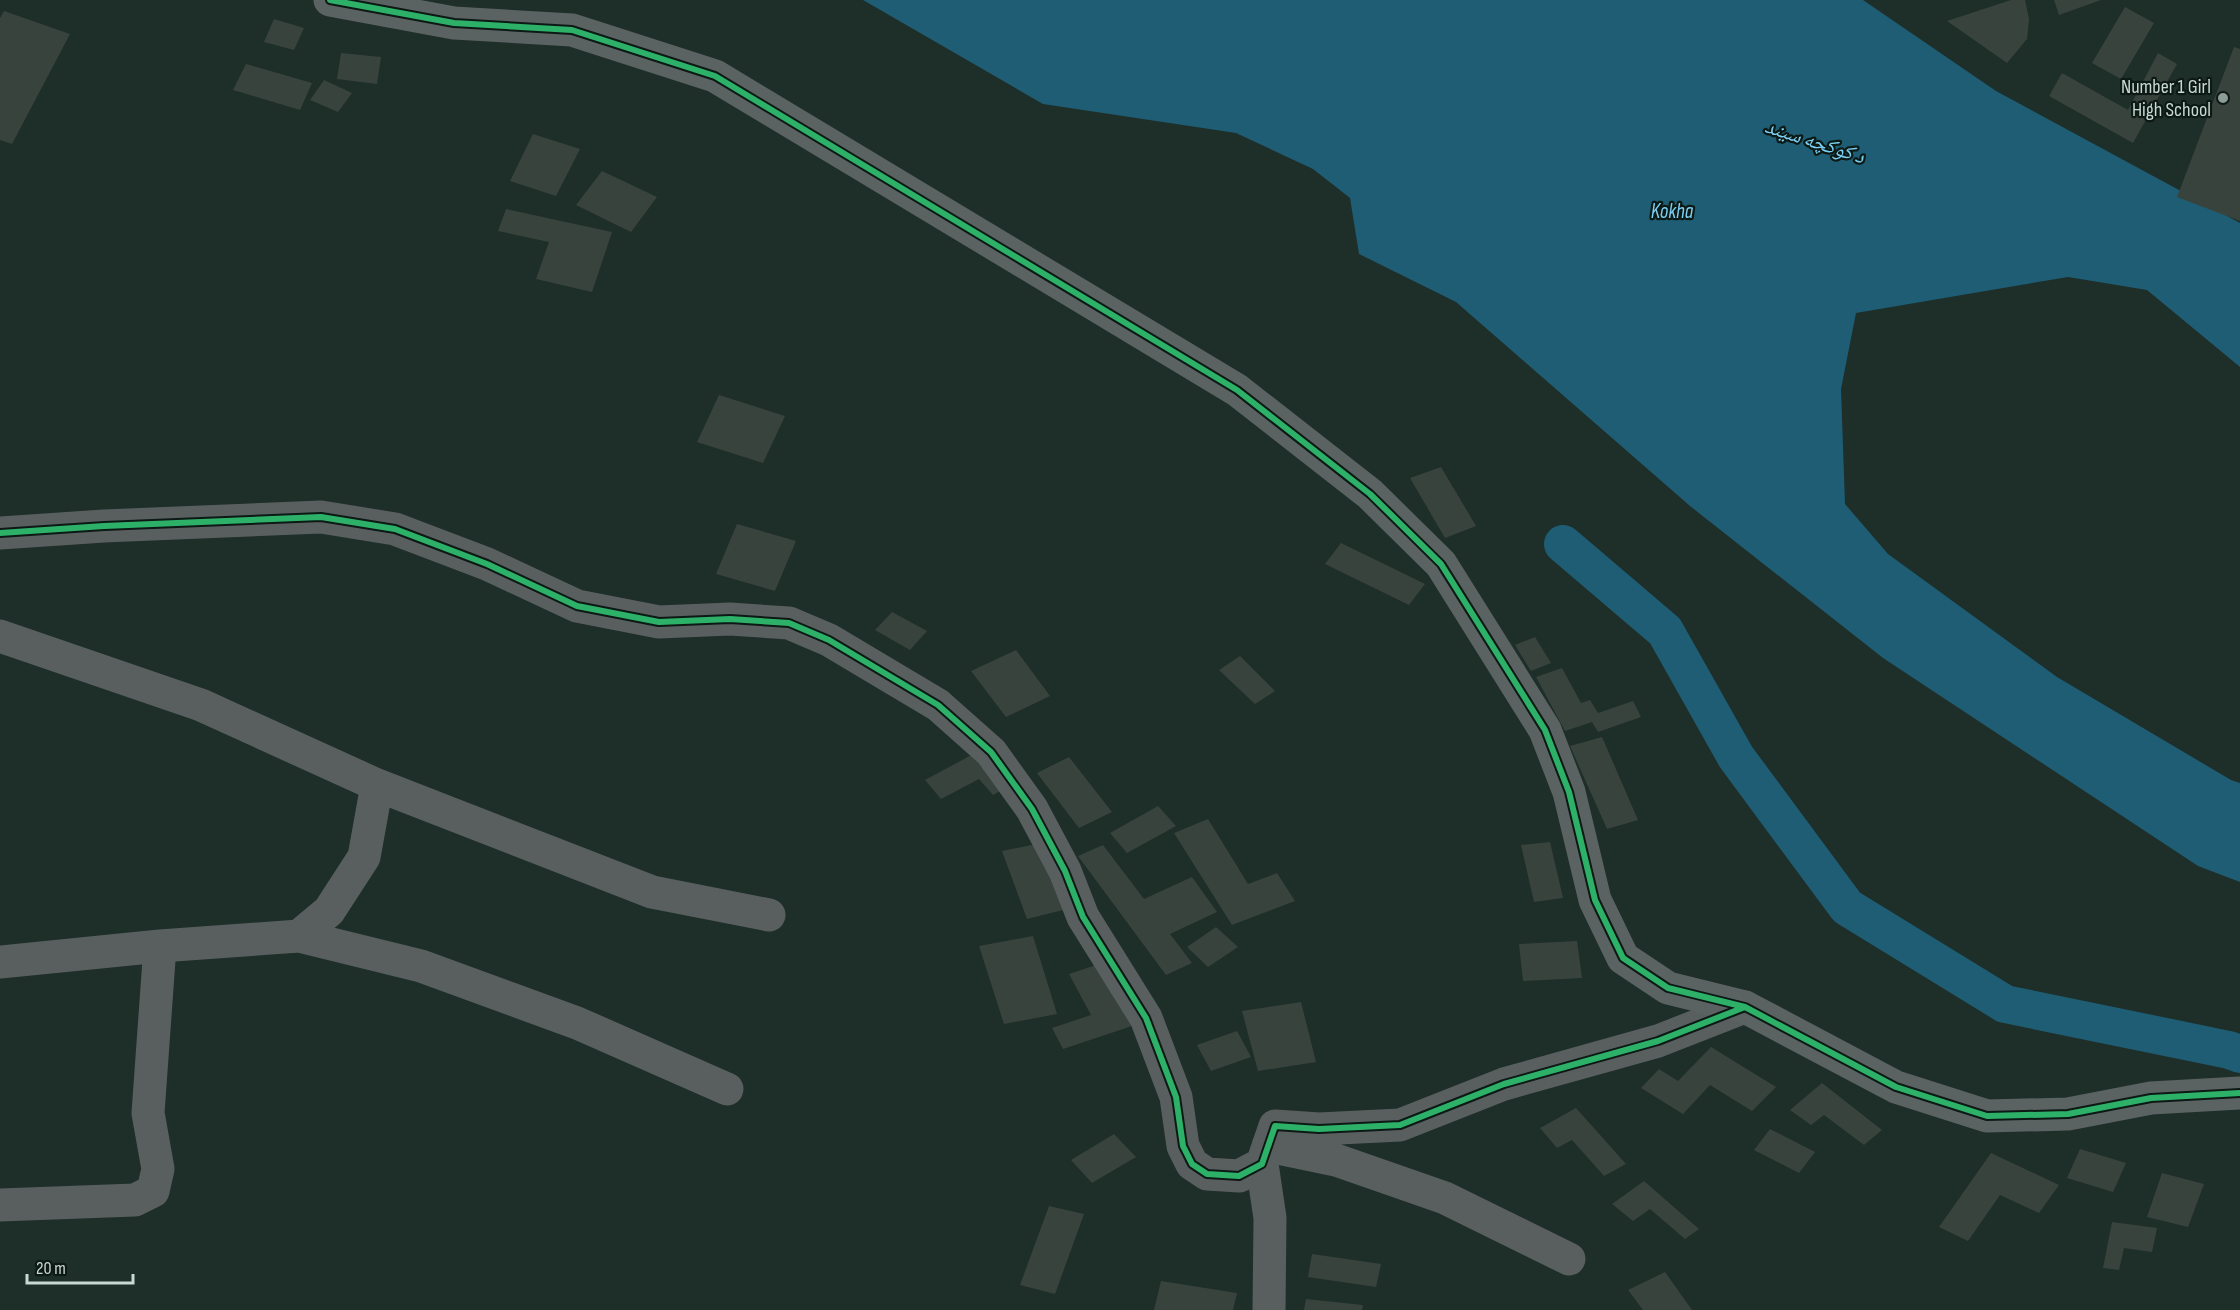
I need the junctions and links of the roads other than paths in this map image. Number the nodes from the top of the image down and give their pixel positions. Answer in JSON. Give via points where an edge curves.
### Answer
{"nodes":[{"id":1,"x":330,"y":0,"type":"edge"},
{"id":2,"x":0,"y":533,"type":"edge"},
{"id":3,"x":0,"y":636,"type":"edge"},
{"id":4,"x":377,"y":785,"type":"junction"},
{"id":5,"x":769,"y":915,"type":"dead end"},
{"id":6,"x":299,"y":936,"type":"junction"},
{"id":7,"x":160,"y":946,"type":"junction"},
{"id":8,"x":0,"y":962,"type":"edge"},
{"id":9,"x":1745,"y":1007,"type":"junction"},
{"id":10,"x":727,"y":1089,"type":"dead end"},
{"id":11,"x":2240,"y":1093,"type":"edge"},
{"id":12,"x":1265,"y":1155,"type":"junction"},
{"id":13,"x":0,"y":1205,"type":"edge"},
{"id":14,"x":1569,"y":1259,"type":"dead end"},
{"id":15,"x":1269,"y":1310,"type":"edge"}],
"edges":[{"from":1,"to":9,"type":"street","via":[[454,23],[572,30],[715,76],[1238,390],[1370,495],[1441,564],[1545,730],[1569,792],[1595,900],[1623,958],[1668,988]]},
{"from":2,"to":12,"type":"street","via":[[321,517],[395,529],[487,564],[577,606],[659,622],[730,619],[789,624],[829,639],[938,705],[991,752],[1032,809],[1065,870],[1083,917],[1146,1018],[1176,1097],[1183,1146],[1192,1164],[1207,1174],[1239,1176]]},
{"from":3,"to":4,"type":"street","via":[[201,705]]},
{"from":4,"to":5,"type":"street","via":[[652,892]]},
{"from":4,"to":6,"type":"street","via":[[364,857],[329,911]]},
{"from":6,"to":7,"type":"street"},
{"from":6,"to":10,"type":"street","via":[[421,966],[577,1023]]},
{"from":7,"to":8,"type":"street"},
{"from":7,"to":13,"type":"street","via":[[148,1113],[158,1169],[153,1191],[135,1200]]},
{"from":9,"to":11,"type":"street","via":[[1896,1088],[1987,1116],[2068,1114],[2151,1098]]},
{"from":9,"to":12,"type":"street","via":[[1658,1041],[1504,1084],[1400,1125],[1319,1130],[1275,1126]]},
{"from":12,"to":14,"type":"street","via":[[1336,1160],[1445,1198]]},
{"from":12,"to":15,"type":"street","via":[[1270,1218]]}]}
